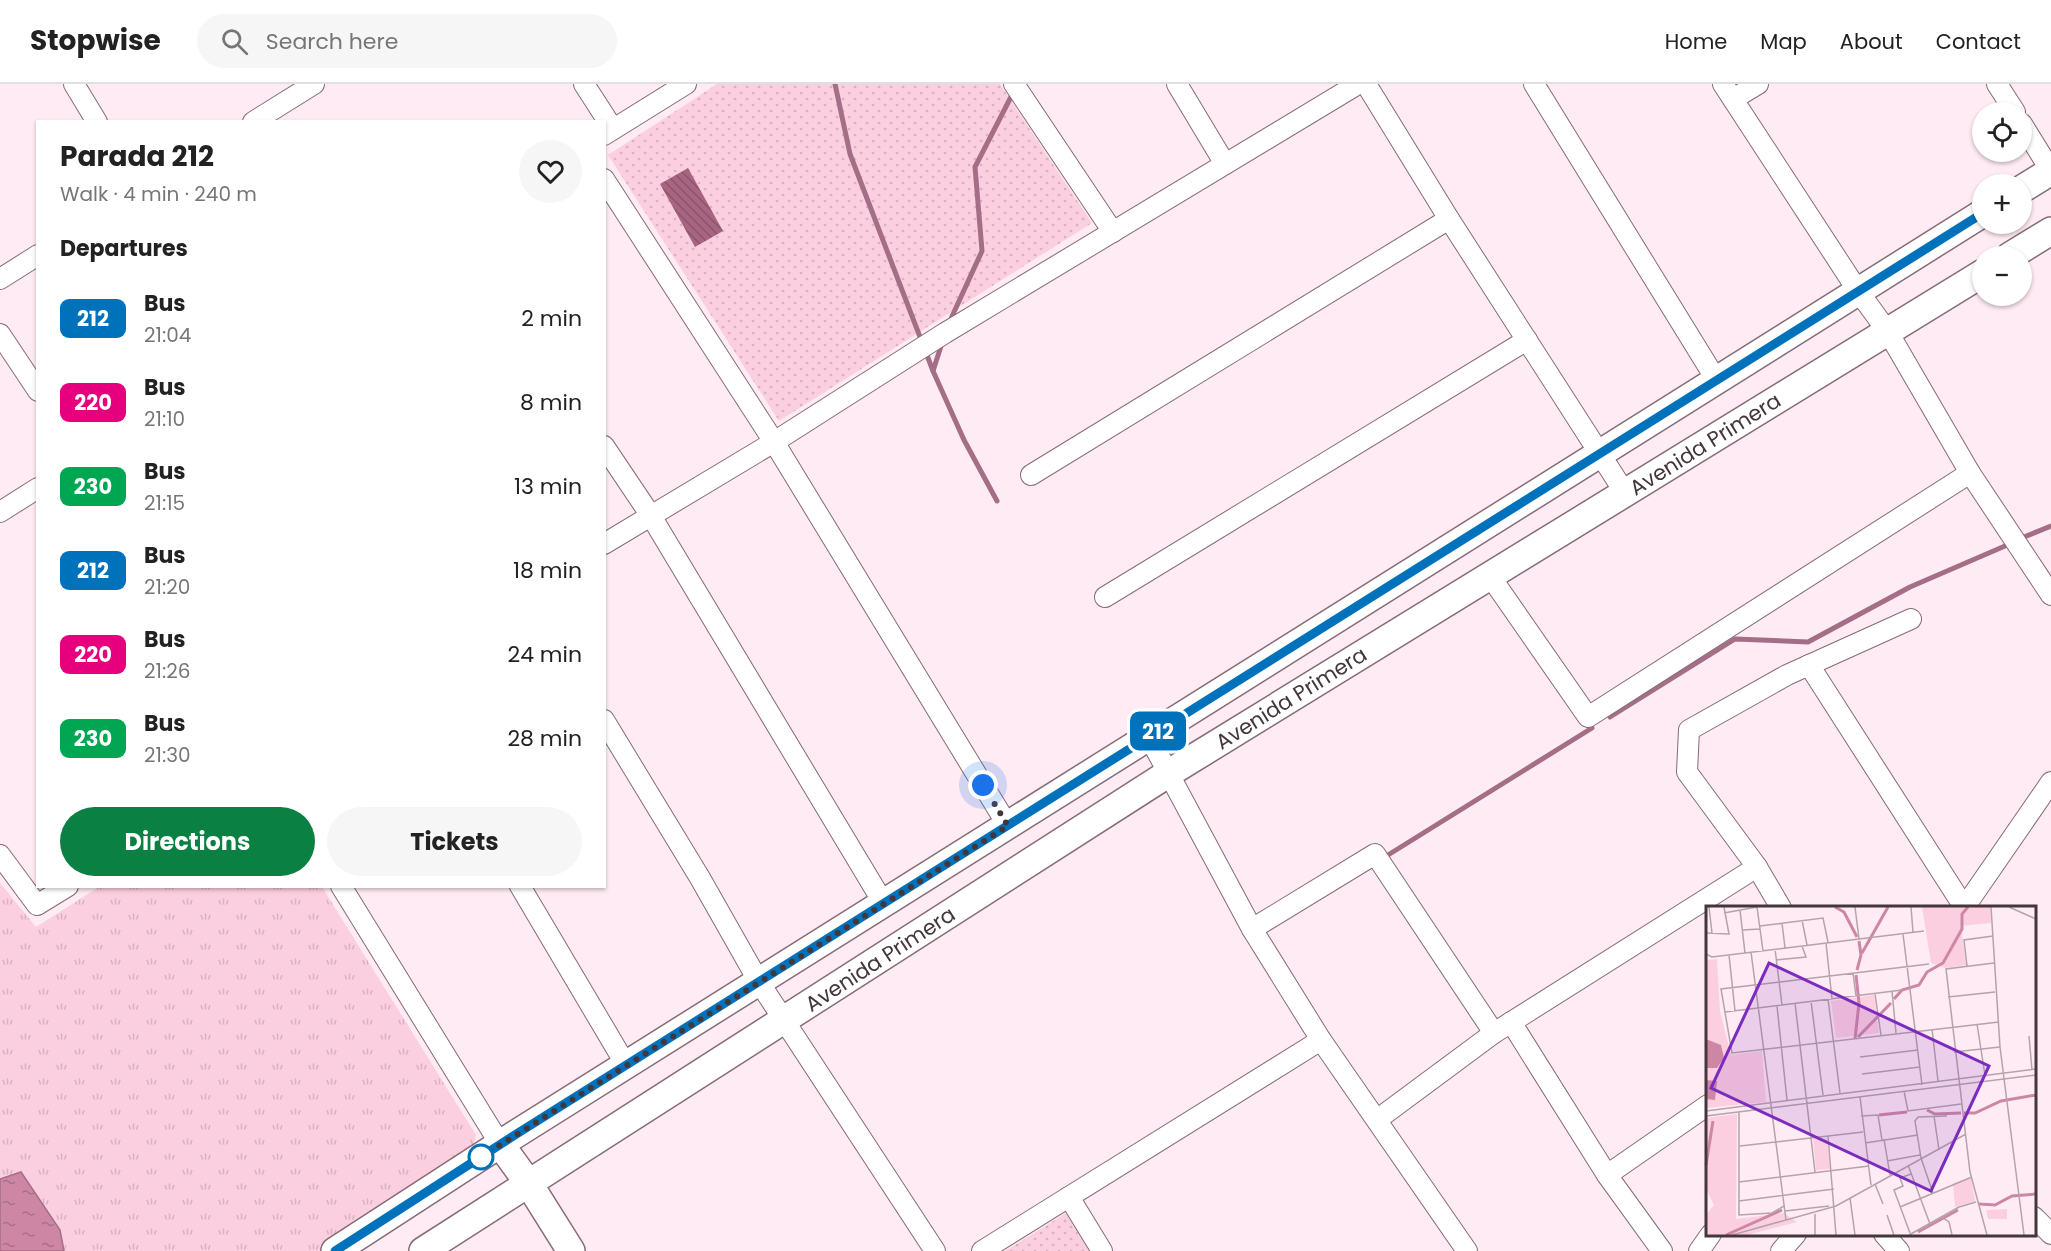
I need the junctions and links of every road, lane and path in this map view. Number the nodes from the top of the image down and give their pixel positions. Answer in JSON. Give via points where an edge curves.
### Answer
{"nodes":[{"id":1,"x":74,"y":84,"type":"edge"},
{"id":2,"x":314,"y":84,"type":"edge"},
{"id":3,"x":584,"y":84,"type":"edge"},
{"id":4,"x":686,"y":84,"type":"edge"},
{"id":5,"x":1014,"y":84,"type":"edge"},
{"id":6,"x":1177,"y":84,"type":"edge"},
{"id":7,"x":1358,"y":84,"type":"edge"},
{"id":8,"x":1366,"y":84,"type":"edge"},
{"id":9,"x":1534,"y":84,"type":"edge"},
{"id":10,"x":1758,"y":84,"type":"edge"},
{"id":11,"x":1997,"y":84,"type":"edge"},
{"id":12,"x":1728,"y":92,"type":"edge"},
{"id":13,"x":2009,"y":102,"type":"edge"},
{"id":14,"x":96,"y":120,"type":"edge"},
{"id":15,"x":256,"y":120,"type":"edge"},
{"id":16,"x":603,"y":120,"type":"edge"},
{"id":17,"x":609,"y":132,"type":"edge"},
{"id":18,"x":2032,"y":140,"type":"edge"},
{"id":19,"x":1224,"y":164,"type":"junction"},
{"id":20,"x":2051,"y":171,"type":"edge"},
{"id":21,"x":606,"y":182,"type":"edge"},
{"id":22,"x":2032,"y":183,"type":"edge"},
{"id":23,"x":1449,"y":219,"type":"junction"},
{"id":24,"x":1972,"y":220,"type":"edge"},
{"id":25,"x":2051,"y":231,"type":"edge"},
{"id":26,"x":1113,"y":232,"type":"junction"},
{"id":27,"x":2026,"y":246,"type":"edge"},
{"id":28,"x":36,"y":256,"type":"edge"},
{"id":29,"x":0,"y":279,"type":"edge"},
{"id":30,"x":1972,"y":280,"type":"edge"},
{"id":31,"x":1858,"y":291,"type":"junction"},
{"id":32,"x":1888,"y":332,"type":"junction"},
{"id":33,"x":0,"y":334,"type":"edge"},
{"id":34,"x":1527,"y":340,"type":"junction"},
{"id":35,"x":1717,"y":381,"type":"junction"},
{"id":36,"x":36,"y":388,"type":"edge"},
{"id":37,"x":774,"y":442,"type":"junction"},
{"id":38,"x":606,"y":449,"type":"edge"},
{"id":39,"x":1601,"y":453,"type":"junction"},
{"id":40,"x":1970,"y":474,"type":"junction"},
{"id":41,"x":1031,"y":475,"type":"dead end"},
{"id":42,"x":36,"y":489,"type":"edge"},
{"id":43,"x":1625,"y":493,"type":"junction"},
{"id":44,"x":0,"y":512,"type":"edge"},
{"id":45,"x":651,"y":516,"type":"junction"},
{"id":46,"x":606,"y":543,"type":"edge"},
{"id":47,"x":1490,"y":576,"type":"junction"},
{"id":48,"x":2051,"y":595,"type":"edge"},
{"id":49,"x":1105,"y":597,"type":"dead end"},
{"id":50,"x":1911,"y":619,"type":"dead end"},
{"id":51,"x":1809,"y":665,"type":"junction"},
{"id":52,"x":606,"y":723,"type":"edge"},
{"id":53,"x":1149,"y":737,"type":"junction"},
{"id":54,"x":1169,"y":773,"type":"junction"},
{"id":55,"x":2051,"y":782,"type":"edge"},
{"id":56,"x":1008,"y":826,"type":"junction"},
{"id":57,"x":0,"y":855,"type":"edge"},
{"id":58,"x":1757,"y":867,"type":"junction"},
{"id":59,"x":65,"y":888,"type":"edge"},
{"id":60,"x":342,"y":888,"type":"edge"},
{"id":61,"x":521,"y":888,"type":"edge"},
{"id":62,"x":884,"y":904,"type":"junction"},
{"id":63,"x":1780,"y":906,"type":"edge"},
{"id":64,"x":1963,"y":906,"type":"edge"},
{"id":65,"x":1965,"y":906,"type":"edge"},
{"id":66,"x":1252,"y":929,"type":"junction"},
{"id":67,"x":759,"y":982,"type":"junction"},
{"id":68,"x":784,"y":1020,"type":"junction"},
{"id":69,"x":1511,"y":1022,"type":"junction"},
{"id":70,"x":1494,"y":1033,"type":"junction"},
{"id":71,"x":1321,"y":1040,"type":"junction"},
{"id":72,"x":626,"y":1065,"type":"junction"},
{"id":73,"x":1706,"y":1106,"type":"edge"},
{"id":74,"x":1378,"y":1119,"type":"junction"},
{"id":75,"x":500,"y":1144,"type":"junction"},
{"id":76,"x":1607,"y":1176,"type":"junction"},
{"id":77,"x":529,"y":1184,"type":"junction"},
{"id":78,"x":1069,"y":1197,"type":"junction"},
{"id":79,"x":2036,"y":1219,"type":"edge"},
{"id":80,"x":2051,"y":1234,"type":"edge"},
{"id":81,"x":1710,"y":1236,"type":"edge"},
{"id":82,"x":1794,"y":1236,"type":"edge"},
{"id":83,"x":1886,"y":1236,"type":"edge"},
{"id":84,"x":335,"y":1251,"type":"edge"},
{"id":85,"x":423,"y":1251,"type":"edge"},
{"id":86,"x":571,"y":1251,"type":"edge"},
{"id":87,"x":935,"y":1251,"type":"edge"},
{"id":88,"x":982,"y":1251,"type":"edge"},
{"id":89,"x":1102,"y":1251,"type":"edge"},
{"id":90,"x":1467,"y":1251,"type":"edge"},
{"id":91,"x":1662,"y":1251,"type":"edge"},
{"id":92,"x":1699,"y":1251,"type":"edge"},
{"id":93,"x":1781,"y":1251,"type":"edge"},
{"id":94,"x":1899,"y":1251,"type":"edge"}],
"edges":[{"from":1,"to":14,"type":"street"},
{"from":2,"to":15,"type":"street"},
{"from":3,"to":16,"type":"street"},
{"from":4,"to":17,"type":"street"},
{"from":5,"to":26,"type":"street"},
{"from":6,"to":19,"type":"street"},
{"from":7,"to":19,"type":"street"},
{"from":8,"to":23,"type":"street"},
{"from":9,"to":35,"type":"street"},
{"from":10,"to":12,"type":"street"},
{"from":11,"to":13,"type":"street"},
{"from":12,"to":31,"type":"street"},
{"from":18,"to":20,"type":"street"},
{"from":19,"to":26,"type":"street"},
{"from":20,"to":22,"type":"main road"},
{"from":21,"to":37,"type":"street"},
{"from":23,"to":34,"type":"street"},
{"from":23,"to":41,"type":"street"},
{"from":24,"to":31,"type":"main road","name":"Avenida Primera"},
{"from":25,"to":27,"type":"main road"},
{"from":26,"to":37,"type":"street"},
{"from":28,"to":29,"type":"street"},
{"from":30,"to":32,"type":"main road","name":"Avenida Primera"},
{"from":31,"to":32,"type":"street"},
{"from":31,"to":35,"type":"main road","name":"Avenida Primera"},
{"from":32,"to":40,"type":"street"},
{"from":32,"to":43,"type":"main road","name":"Avenida Primera"},
{"from":33,"to":36,"type":"street"},
{"from":34,"to":39,"type":"street"},
{"from":34,"to":49,"type":"street"},
{"from":35,"to":39,"type":"main road","name":"Avenida Primera"},
{"from":37,"to":45,"type":"street"},
{"from":37,"to":56,"type":"street"},
{"from":38,"to":45,"type":"street"},
{"from":39,"to":43,"type":"street"},
{"from":39,"to":53,"type":"main road","name":"Avenida Primera"},
{"from":40,"to":47,"type":"street","via":[[1588,717]]},
{"from":40,"to":48,"type":"street"},
{"from":42,"to":44,"type":"street"},
{"from":43,"to":47,"type":"main road","name":"Avenida Primera"},
{"from":45,"to":46,"type":"street"},
{"from":45,"to":62,"type":"street"},
{"from":47,"to":54,"type":"main road","name":"Avenida Primera"},
{"from":50,"to":51,"type":"street"},
{"from":51,"to":58,"type":"street","via":[[1689,730],[1687,772]]},
{"from":51,"to":64,"type":"street"},
{"from":52,"to":67,"type":"street"},
{"from":53,"to":54,"type":"street"},
{"from":53,"to":56,"type":"main road","name":"Avenida Primera"},
{"from":54,"to":66,"type":"street"},
{"from":54,"to":68,"type":"main road","name":"Avenida Primera"},
{"from":55,"to":65,"type":"street"},
{"from":56,"to":62,"type":"main road","name":"Avenida Primera"},
{"from":57,"to":59,"type":"street","via":[[37,905]]},
{"from":58,"to":63,"type":"street"},
{"from":58,"to":69,"type":"street"},
{"from":60,"to":75,"type":"street"},
{"from":61,"to":72,"type":"street"},
{"from":62,"to":67,"type":"main road","name":"Avenida Primera"},
{"from":66,"to":70,"type":"street","via":[[1375,854]]},
{"from":66,"to":71,"type":"street"},
{"from":67,"to":68,"type":"street"},
{"from":67,"to":72,"type":"main road","name":"Avenida Primera"},
{"from":68,"to":77,"type":"main road","name":"Avenida Primera"},
{"from":68,"to":87,"type":"street"},
{"from":69,"to":70,"type":"street"},
{"from":69,"to":76,"type":"street"},
{"from":70,"to":74,"type":"street"},
{"from":71,"to":74,"type":"street"},
{"from":71,"to":78,"type":"street"},
{"from":72,"to":75,"type":"main road","name":"Avenida Primera"},
{"from":73,"to":76,"type":"street"},
{"from":74,"to":90,"type":"street"},
{"from":75,"to":77,"type":"main road"},
{"from":75,"to":84,"type":"main road","name":"Avenida Primera"},
{"from":76,"to":91,"type":"street"},
{"from":77,"to":85,"type":"main road","name":"Avenida Primera"},
{"from":77,"to":86,"type":"main road"},
{"from":78,"to":88,"type":"street"},
{"from":78,"to":89,"type":"street"},
{"from":79,"to":80,"type":"street"},
{"from":81,"to":92,"type":"street"},
{"from":82,"to":93,"type":"street"},
{"from":83,"to":94,"type":"street"}]}
